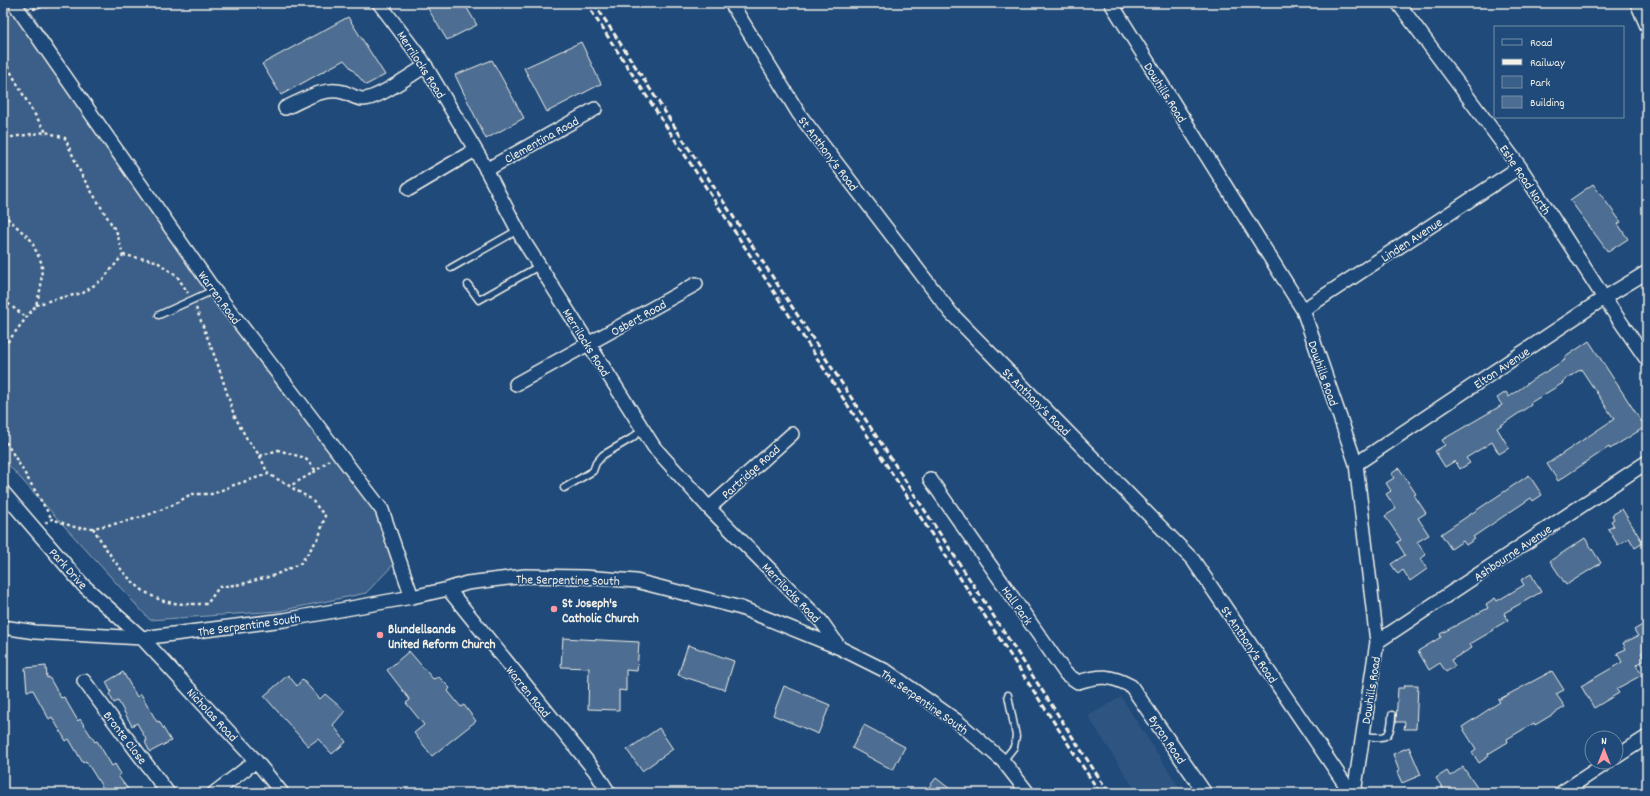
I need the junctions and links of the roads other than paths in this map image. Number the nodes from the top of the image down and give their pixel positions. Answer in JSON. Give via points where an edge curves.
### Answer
{"nodes":[{"id":1,"x":731,"y":3,"type":"edge"},
{"id":2,"x":1111,"y":3,"type":"edge"},
{"id":3,"x":1398,"y":3,"type":"edge"},
{"id":4,"x":1637,"y":3,"type":"edge"},
{"id":5,"x":384,"y":4,"type":"edge"},
{"id":6,"x":16,"y":7,"type":"edge"},
{"id":7,"x":1647,"y":26,"type":"edge"},
{"id":8,"x":426,"y":66,"type":"junction"},
{"id":9,"x":285,"y":108,"type":"dead end"},
{"id":10,"x":595,"y":109,"type":"dead end"},
{"id":11,"x":475,"y":150,"type":"junction"},
{"id":12,"x":1520,"y":167,"type":"junction"},
{"id":13,"x":486,"y":170,"type":"junction"},
{"id":14,"x":409,"y":189,"type":"dead end"},
{"id":15,"x":518,"y":230,"type":"junction"},
{"id":16,"x":539,"y":266,"type":"junction"},
{"id":17,"x":451,"y":268,"type":"dead end"},
{"id":18,"x":1647,"y":272,"type":"edge"},
{"id":19,"x":696,"y":284,"type":"dead end"},
{"id":20,"x":468,"y":285,"type":"dead end"},
{"id":21,"x":214,"y":290,"type":"junction"},
{"id":22,"x":1604,"y":298,"type":"junction"},
{"id":23,"x":1303,"y":310,"type":"junction"},
{"id":24,"x":159,"y":315,"type":"dead end"},
{"id":25,"x":589,"y":344,"type":"junction"},
{"id":26,"x":1647,"y":360,"type":"edge"},
{"id":27,"x":516,"y":384,"type":"dead end"},
{"id":28,"x":643,"y":429,"type":"junction"},
{"id":29,"x":792,"y":434,"type":"dead end"},
{"id":30,"x":1647,"y":462,"type":"edge"},
{"id":31,"x":1356,"y":464,"type":"junction"},
{"id":32,"x":930,"y":479,"type":"dead end"},
{"id":33,"x":564,"y":488,"type":"dead end"},
{"id":34,"x":3,"y":492,"type":"edge"},
{"id":35,"x":709,"y":508,"type":"junction"},
{"id":36,"x":448,"y":589,"type":"junction"},
{"id":37,"x":412,"y":597,"type":"junction"},
{"id":38,"x":3,"y":627,"type":"edge"},
{"id":39,"x":142,"y":638,"type":"junction"},
{"id":40,"x":1377,"y":642,"type":"junction"},
{"id":41,"x":840,"y":648,"type":"junction"},
{"id":42,"x":84,"y":680,"type":"dead end"},
{"id":43,"x":1131,"y":686,"type":"joint"},
{"id":44,"x":1008,"y":695,"type":"dead end"},
{"id":45,"x":1392,"y":715,"type":"dead end"},
{"id":46,"x":1363,"y":736,"type":"junction"},
{"id":47,"x":1647,"y":737,"type":"edge"},
{"id":48,"x":1624,"y":752,"type":"edge"},
{"id":49,"x":256,"y":761,"type":"junction"},
{"id":50,"x":1003,"y":761,"type":"junction"},
{"id":51,"x":1596,"y":770,"type":"edge"},
{"id":52,"x":168,"y":793,"type":"edge"},
{"id":53,"x":214,"y":793,"type":"edge"},
{"id":54,"x":282,"y":793,"type":"edge"},
{"id":55,"x":609,"y":793,"type":"edge"},
{"id":56,"x":1028,"y":793,"type":"edge"},
{"id":57,"x":1205,"y":793,"type":"edge"},
{"id":58,"x":1351,"y":793,"type":"edge"},
{"id":59,"x":1354,"y":793,"type":"edge"},
{"id":60,"x":1561,"y":793,"type":"edge"}],
"edges":[{"from":1,"to":58,"type":"street","name":"St Anthony's Road","via":[[800,114],[951,313],[1193,560]]},
{"from":2,"to":23,"type":"street","name":"Dowhills Road"},
{"from":3,"to":12,"type":"street","name":"Eshe Road North"},
{"from":4,"to":7,"type":"street"},
{"from":5,"to":8,"type":"street","name":"Merrilocks Road"},
{"from":6,"to":21,"type":"street","name":"Warren Road"},
{"from":8,"to":9,"type":"street","via":[[375,97],[363,99],[343,92],[323,92]]},
{"from":8,"to":11,"type":"street","name":"Merrilocks Road"},
{"from":10,"to":13,"type":"street","name":"Clementina Road"},
{"from":11,"to":13,"type":"street","name":"Merrilocks Road"},
{"from":11,"to":14,"type":"street"},
{"from":12,"to":22,"type":"street","name":"Eshe Road North"},
{"from":12,"to":23,"type":"street","name":"Linden Avenue"},
{"from":13,"to":15,"type":"street","name":"Merrilocks Road"},
{"from":15,"to":16,"type":"street","name":"Merrilocks Road"},
{"from":15,"to":17,"type":"lane"},
{"from":16,"to":20,"type":"lane","via":[[479,300]]},
{"from":16,"to":25,"type":"street","name":"Merrilocks Road"},
{"from":18,"to":22,"type":"street","name":"Elton Avenue"},
{"from":19,"to":25,"type":"street","name":"Osbert Road"},
{"from":21,"to":24,"type":"lane"},
{"from":21,"to":37,"type":"street","name":"Warren Road","via":[[382,510]]},
{"from":22,"to":26,"type":"street","name":"Eshe Road North"},
{"from":22,"to":31,"type":"street","name":"Elton Avenue"},
{"from":23,"to":31,"type":"street","name":"Dowhills Road"},
{"from":25,"to":27,"type":"street","name":"Osbert Road"},
{"from":25,"to":28,"type":"street","name":"Merrilocks Road"},
{"from":28,"to":33,"type":"lane","via":[[603,455],[593,472]]},
{"from":28,"to":35,"type":"street","name":"Merrilocks Road","via":[[654,447]]},
{"from":29,"to":35,"type":"street","name":"Partridge Road"},
{"from":30,"to":40,"type":"street","name":"Ashbourne Avenue"},
{"from":31,"to":40,"type":"street","name":"Dowhills Road"},
{"from":32,"to":43,"type":"street","name":"Hall Park","via":[[1066,674],[1078,682],[1096,676],[1116,678]]},
{"from":34,"to":39,"type":"street","name":"Park Drive","via":[[83,585]]},
{"from":35,"to":41,"type":"street","name":"Merrilocks Road","via":[[821,621]]},
{"from":36,"to":37,"type":"street","name":"The Serpentine South"},
{"from":36,"to":41,"type":"street","name":"The Serpentine South","via":[[467,583],[524,576],[636,581],[742,608]]},
{"from":36,"to":55,"type":"street","name":"Warren Road","via":[[595,771]]},
{"from":37,"to":39,"type":"street","name":"The Serpentine South","via":[[284,620]]},
{"from":38,"to":39,"type":"street","name":"The Serpentine South","via":[[35,632]]},
{"from":39,"to":49,"type":"street","name":"Nicholas Road"},
{"from":40,"to":46,"type":"street","name":"Dowhills Road"},
{"from":41,"to":50,"type":"street","name":"The Serpentine South","via":[[888,672],[957,721]]},
{"from":42,"to":52,"type":"street","name":"Bronte Close"},
{"from":43,"to":57,"type":"street","name":"Byron Road"},
{"from":44,"to":50,"type":"lane","via":[[1016,736],[1014,747]]},
{"from":45,"to":46,"type":"lane","via":[[1392,729],[1388,735]]},
{"from":46,"to":59,"type":"street","name":"Dowhills Road"},
{"from":47,"to":48,"type":"street"},
{"from":49,"to":53,"type":"street"},
{"from":49,"to":54,"type":"street","name":"Nicholas Road"},
{"from":50,"to":56,"type":"street","name":"The Serpentine South"},
{"from":51,"to":60,"type":"street"}]}
